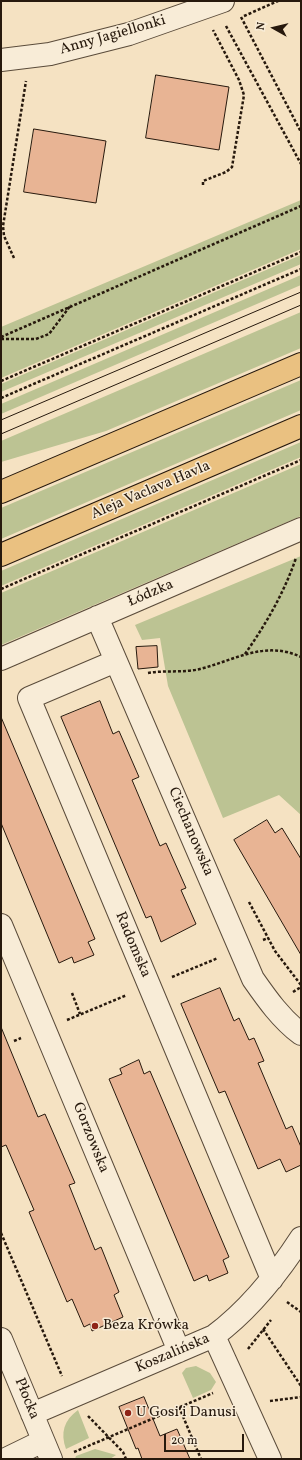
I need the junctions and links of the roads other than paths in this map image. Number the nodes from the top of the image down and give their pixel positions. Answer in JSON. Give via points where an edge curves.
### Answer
{"nodes":[{"id":1,"x":217,"y":2,"type":"edge"},
{"id":2,"x":1,"y":60,"type":"edge"},
{"id":3,"x":301,"y":364,"type":"edge"},
{"id":4,"x":301,"y":426,"type":"edge"},
{"id":5,"x":1,"y":492,"type":"edge"},
{"id":6,"x":301,"y":529,"type":"edge"},
{"id":7,"x":1,"y":555,"type":"edge"},
{"id":8,"x":97,"y":617,"type":"junction"},
{"id":9,"x":1,"y":659,"type":"edge"},
{"id":10,"x":120,"y":670,"type":"junction"},
{"id":11,"x":1,"y":925,"type":"edge"},
{"id":12,"x":301,"y":1034,"type":"edge"},
{"id":13,"x":301,"y":1238,"type":"edge"},
{"id":14,"x":272,"y":1279,"type":"junction"},
{"id":15,"x":214,"y":1336,"type":"junction"},
{"id":16,"x":1,"y":1339,"type":"edge"},
{"id":17,"x":179,"y":1351,"type":"junction"},
{"id":18,"x":32,"y":1414,"type":"junction"},
{"id":19,"x":54,"y":1452,"type":"edge"},
{"id":20,"x":6,"y":1459,"type":"edge"},
{"id":21,"x":270,"y":1459,"type":"edge"}],
"edges":[{"from":1,"to":2,"type":"street","name":"Anny Jagiellonki","via":[[129,34],[50,54]]},
{"from":3,"to":5,"type":"main road"},
{"from":4,"to":7,"type":"main road","name":"Aleja Vaclava Havla"},
{"from":6,"to":8,"type":"street","name":"Łódzka"},
{"from":8,"to":9,"type":"street","name":"Łódzka"},
{"from":8,"to":10,"type":"street","name":"Ciechanowska"},
{"from":10,"to":12,"type":"street","name":"Ciechanowska","via":[[253,978],[268,1001],[290,1026]]},
{"from":10,"to":14,"type":"street","name":"Radomska","via":[[29,698]]},
{"from":11,"to":17,"type":"street","name":"Gorzowska"},
{"from":13,"to":14,"type":"street","name":"Koszalińska"},
{"from":14,"to":15,"type":"street","name":"Koszalińska","via":[[233,1322]]},
{"from":15,"to":17,"type":"street","name":"Koszalińska"},
{"from":15,"to":21,"type":"street"},
{"from":16,"to":18,"type":"street","name":"Płocka"},
{"from":17,"to":18,"type":"street","name":"Koszalińska"},
{"from":18,"to":19,"type":"street","name":"Płocka"},
{"from":19,"to":20,"type":"street"}]}
